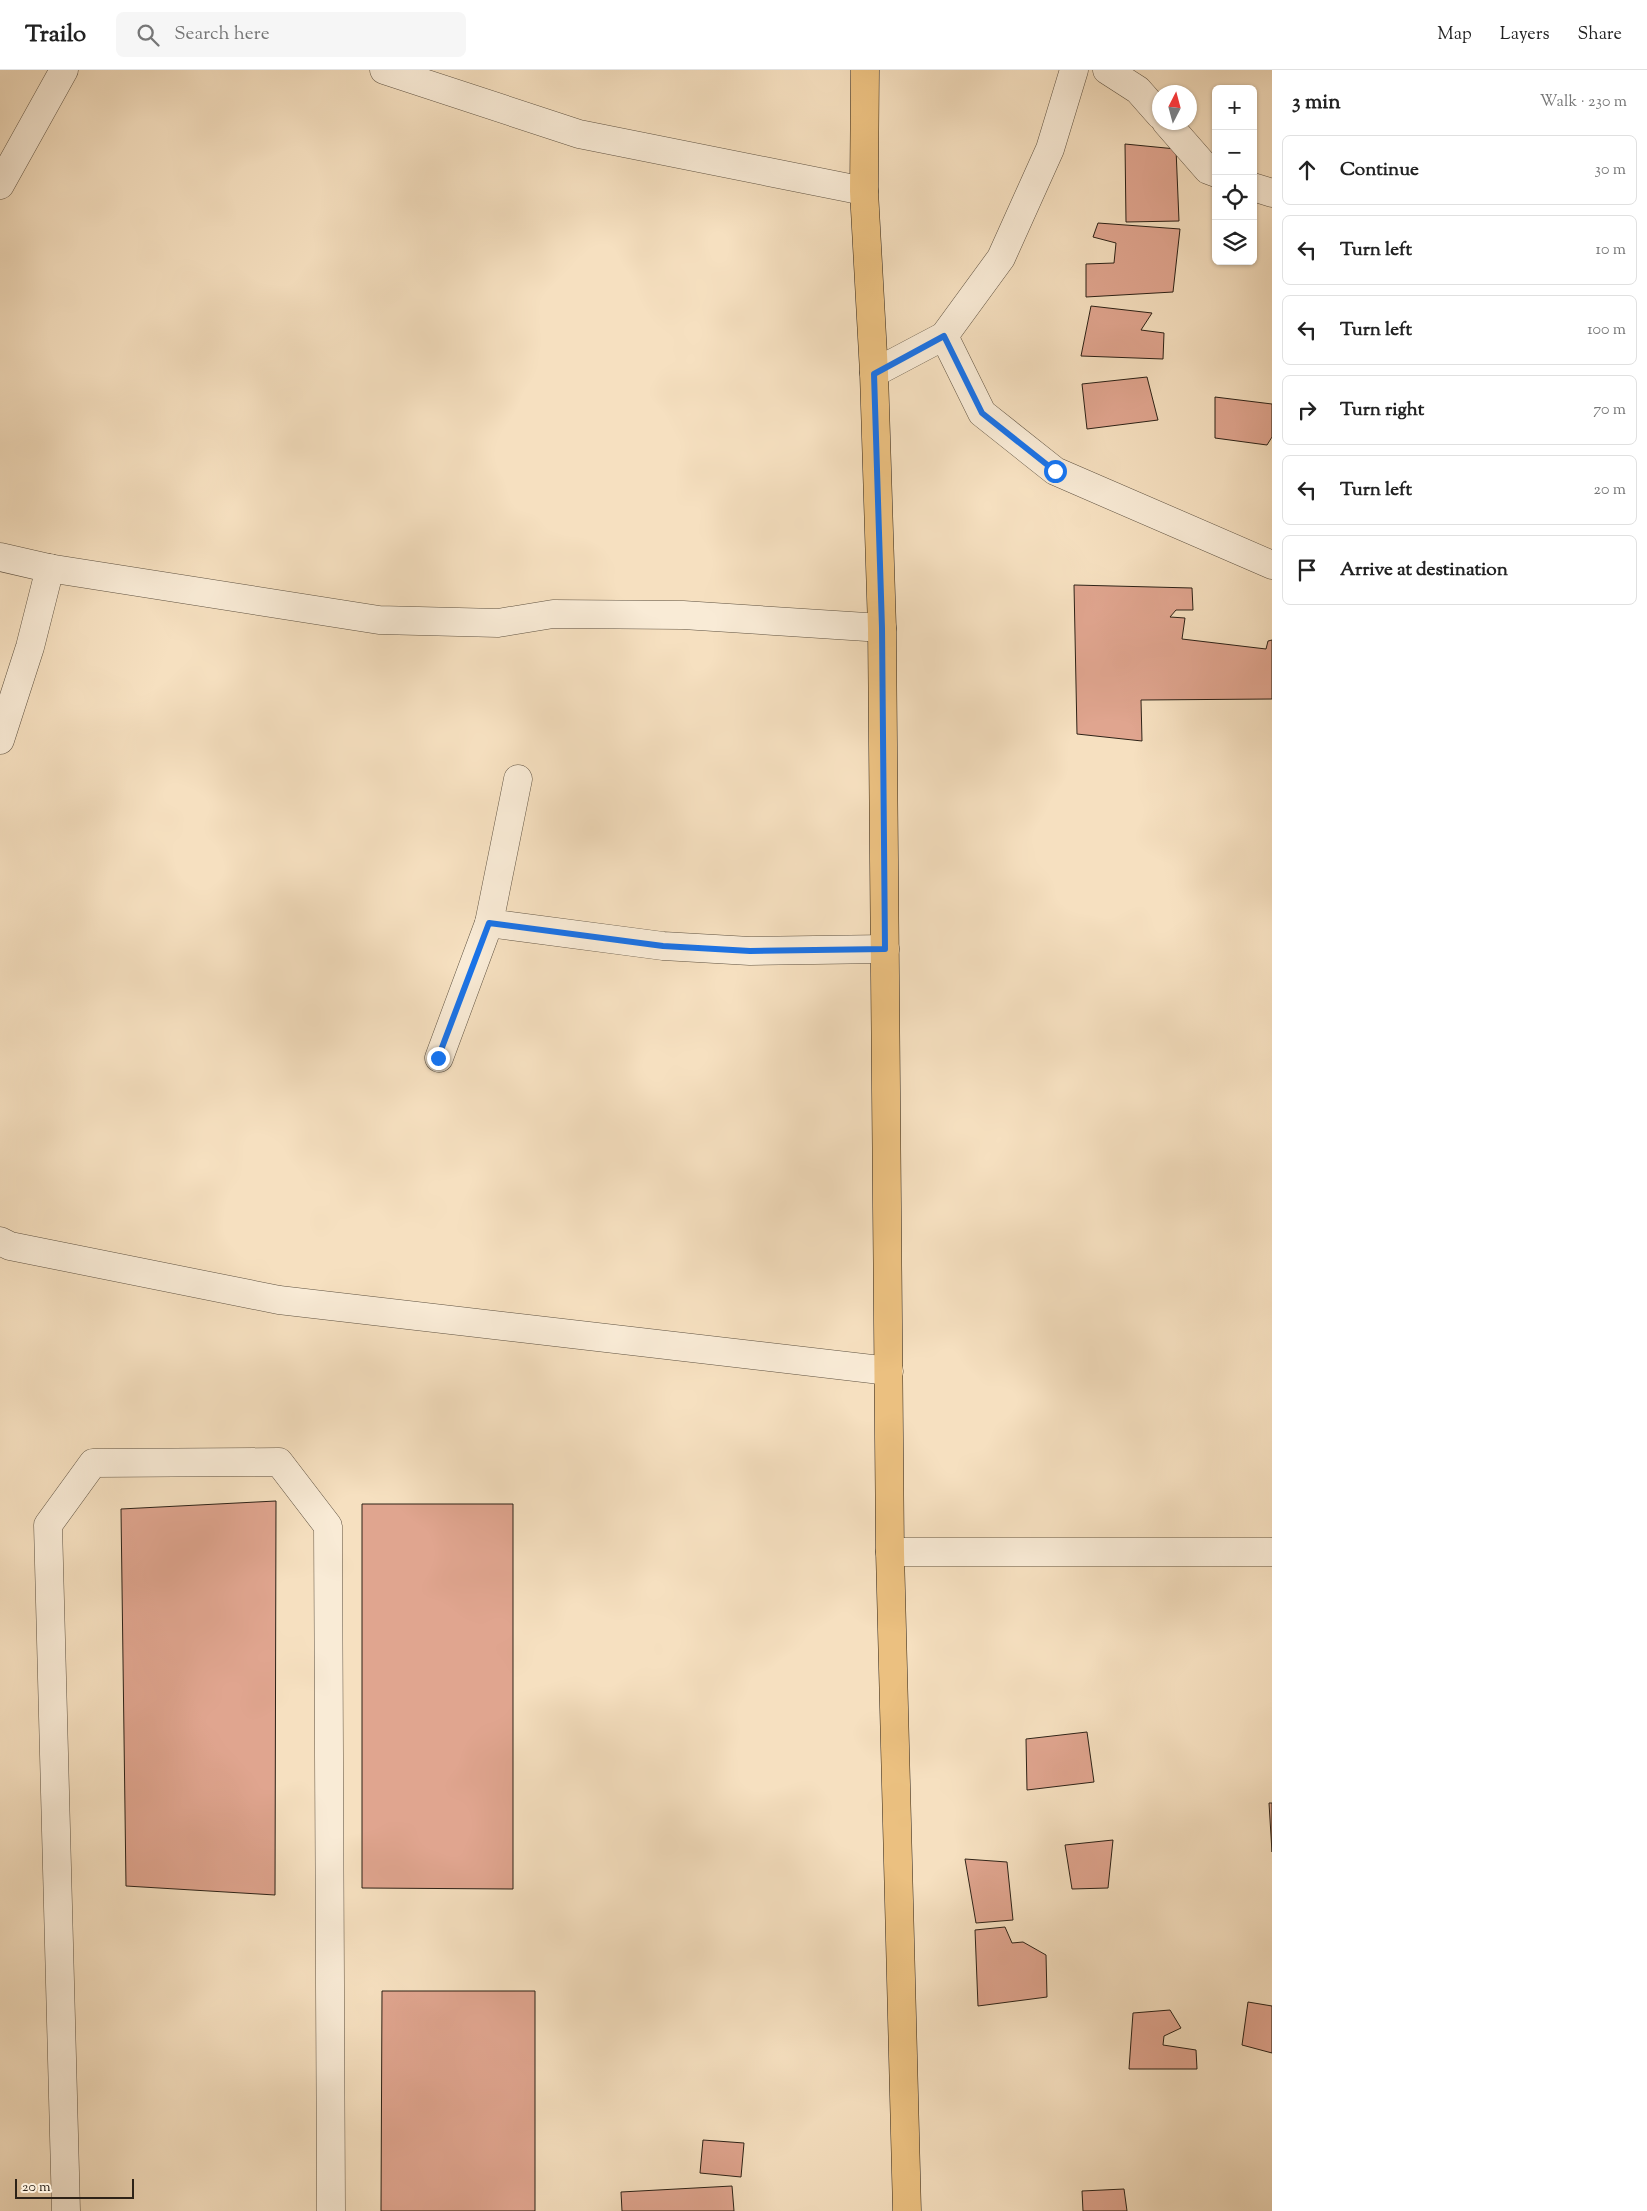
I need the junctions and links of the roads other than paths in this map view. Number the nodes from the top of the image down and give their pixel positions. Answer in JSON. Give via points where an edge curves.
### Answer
{"nodes":[{"id":1,"x":64,"y":70,"type":"edge"},
{"id":2,"x":384,"y":70,"type":"edge"},
{"id":3,"x":865,"y":70,"type":"edge"},
{"id":4,"x":1074,"y":70,"type":"edge"},
{"id":5,"x":1107,"y":70,"type":"edge"},
{"id":6,"x":1152,"y":106,"type":"edge"},
{"id":7,"x":1173,"y":130,"type":"edge"},
{"id":8,"x":1212,"y":172,"type":"edge"},
{"id":9,"x":0,"y":185,"type":"edge"},
{"id":10,"x":1257,"y":188,"type":"edge"},
{"id":11,"x":864,"y":191,"type":"junction"},
{"id":12,"x":1272,"y":193,"type":"edge"},
{"id":13,"x":944,"y":336,"type":"junction"},
{"id":14,"x":874,"y":374,"type":"junction"},
{"id":15,"x":0,"y":556,"type":"edge"},
{"id":16,"x":1272,"y":565,"type":"edge"},
{"id":17,"x":50,"y":568,"type":"junction"},
{"id":18,"x":882,"y":628,"type":"junction"},
{"id":19,"x":0,"y":740,"type":"edge"},
{"id":20,"x":518,"y":778,"type":"dead end"},
{"id":21,"x":489,"y":923,"type":"junction"},
{"id":22,"x":885,"y":949,"type":"junction"},
{"id":23,"x":438,"y":1058,"type":"dead end"},
{"id":24,"x":3,"y":1247,"type":"edge"},
{"id":25,"x":888,"y":1371,"type":"junction"},
{"id":26,"x":890,"y":1552,"type":"junction"},
{"id":27,"x":1272,"y":1552,"type":"edge"},
{"id":28,"x":66,"y":2211,"type":"edge"},
{"id":29,"x":331,"y":2211,"type":"edge"},
{"id":30,"x":907,"y":2211,"type":"edge"}],
"edges":[{"from":1,"to":9,"type":"street"},
{"from":2,"to":11,"type":"street","via":[[579,134]]},
{"from":3,"to":11,"type":"main road"},
{"from":4,"to":13,"type":"street","via":[[1050,149],[1001,258]]},
{"from":5,"to":6,"type":"street","via":[[1138,90]]},
{"from":7,"to":8,"type":"street"},
{"from":10,"to":12,"type":"street"},
{"from":11,"to":14,"type":"main road"},
{"from":13,"to":14,"type":"street"},
{"from":13,"to":16,"type":"street","via":[[982,413],[1055,471]]},
{"from":14,"to":18,"type":"main road"},
{"from":15,"to":17,"type":"street"},
{"from":17,"to":18,"type":"street","via":[[379,620],[498,624],[553,614],[683,615]]},
{"from":17,"to":19,"type":"street","via":[[30,648]]},
{"from":18,"to":22,"type":"main road"},
{"from":20,"to":21,"type":"street"},
{"from":21,"to":22,"type":"street","via":[[663,946],[750,951]]},
{"from":21,"to":23,"type":"street"},
{"from":22,"to":25,"type":"main road"},
{"from":24,"to":25,"type":"street","via":[[279,1300]]},
{"from":25,"to":26,"type":"main road"},
{"from":26,"to":27,"type":"street"},
{"from":26,"to":30,"type":"main road"},
{"from":28,"to":29,"type":"street","via":[[48,1525],[93,1464],[269,1462],[278,1462],[328,1526]]}]}
